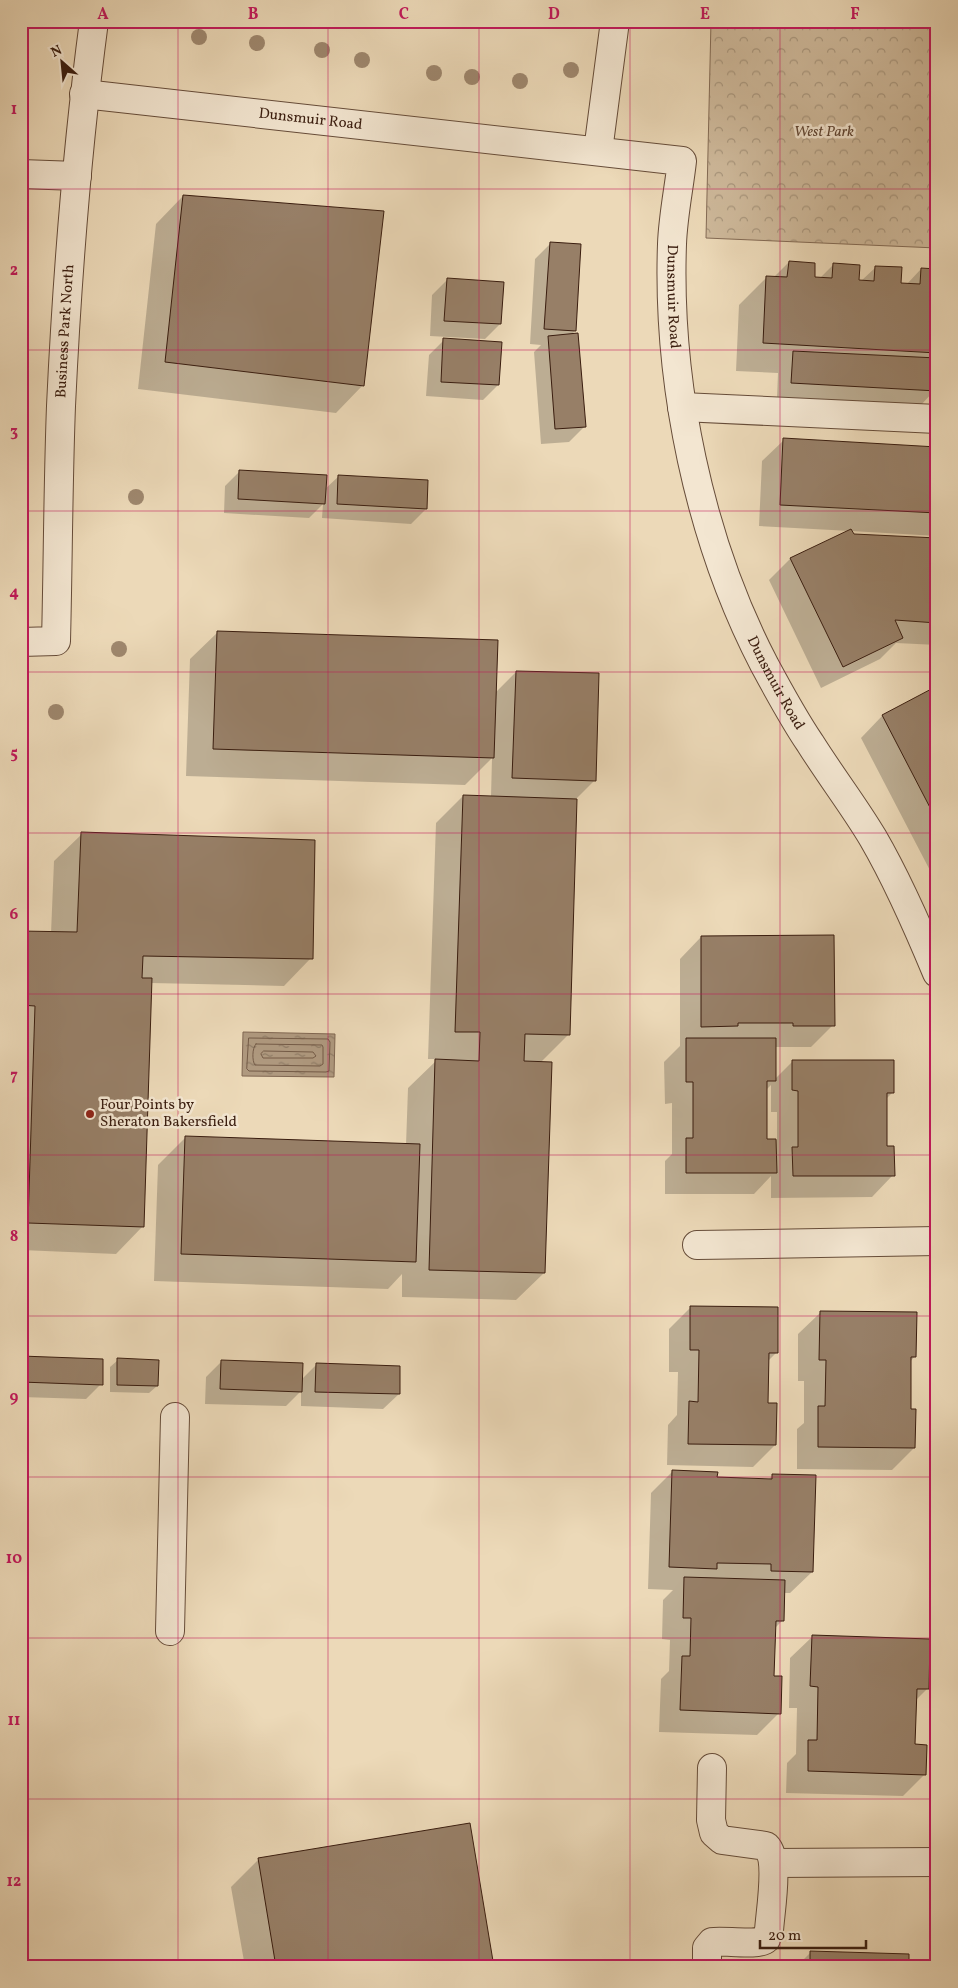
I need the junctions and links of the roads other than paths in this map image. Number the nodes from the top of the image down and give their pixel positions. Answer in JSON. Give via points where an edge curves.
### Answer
{"nodes":[{"id":1,"x":94,"y":21,"type":"edge"},
{"id":2,"x":615,"y":21,"type":"edge"},
{"id":3,"x":84,"y":94,"type":"junction"},
{"id":4,"x":598,"y":151,"type":"junction"},
{"id":5,"x":21,"y":174,"type":"edge"},
{"id":6,"x":77,"y":176,"type":"junction"},
{"id":7,"x":682,"y":407,"type":"junction"},
{"id":8,"x":937,"y":419,"type":"edge"},
{"id":9,"x":21,"y":642,"type":"edge"},
{"id":10,"x":937,"y":973,"type":"edge"},
{"id":11,"x":937,"y":1241,"type":"edge"},
{"id":12,"x":697,"y":1245,"type":"dead end"},
{"id":13,"x":175,"y":1417,"type":"dead end"},
{"id":14,"x":170,"y":1631,"type":"dead end"},
{"id":15,"x":712,"y":1768,"type":"dead end"},
{"id":16,"x":937,"y":1862,"type":"edge"},
{"id":17,"x":774,"y":1864,"type":"junction"},
{"id":18,"x":706,"y":1967,"type":"edge"}],
"edges":[{"from":1,"to":3,"type":"street","name":"Business Park North"},
{"from":2,"to":4,"type":"street"},
{"from":3,"to":4,"type":"street","name":"Dunsmuir Road"},
{"from":3,"to":6,"type":"street","name":"Business Park North"},
{"from":4,"to":7,"type":"street","name":"Dunsmuir Road","via":[[682,161],[672,243],[673,332]]},
{"from":5,"to":6,"type":"street"},
{"from":6,"to":9,"type":"street","name":"Business Park North","via":[[61,408],[56,642]]},
{"from":7,"to":8,"type":"street"},
{"from":7,"to":10,"type":"street","name":"Dunsmuir Road","via":[[704,509],[733,594],[764,663],[808,741],[873,838],[914,917]]},
{"from":11,"to":12,"type":"street"},
{"from":13,"to":14,"type":"street"},
{"from":15,"to":17,"type":"street","via":[[711,1820],[714,1833],[722,1840],[766,1846],[771,1850]]},
{"from":16,"to":17,"type":"street"},
{"from":17,"to":18,"type":"street","via":[[766,1938],[760,1942],[712,1942],[707,1948]]}]}
